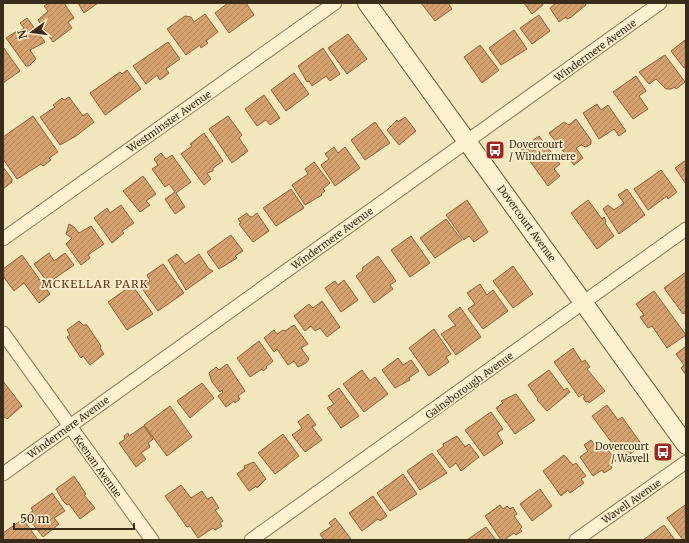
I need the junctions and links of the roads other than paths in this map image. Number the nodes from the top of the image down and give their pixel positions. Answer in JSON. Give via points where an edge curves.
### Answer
{"nodes":[{"id":1,"x":335,"y":3,"type":"edge"},
{"id":2,"x":367,"y":3,"type":"edge"},
{"id":3,"x":660,"y":3,"type":"edge"},
{"id":4,"x":468,"y":141,"type":"junction"},
{"id":5,"x":686,"y":230,"type":"edge"},
{"id":6,"x":3,"y":239,"type":"edge"},
{"id":7,"x":584,"y":302,"type":"junction"},
{"id":8,"x":3,"y":333,"type":"edge"},
{"id":9,"x":70,"y":426,"type":"junction"},
{"id":10,"x":686,"y":445,"type":"edge"},
{"id":11,"x":686,"y":462,"type":"edge"},
{"id":12,"x":3,"y":474,"type":"edge"},
{"id":13,"x":152,"y":540,"type":"edge"},
{"id":14,"x":251,"y":540,"type":"edge"},
{"id":15,"x":576,"y":540,"type":"edge"}],
"edges":[{"from":1,"to":6,"type":"street","name":"Westminster Avenue"},
{"from":2,"to":4,"type":"street","name":"Dovercourt Avenue"},
{"from":3,"to":4,"type":"street","name":"Windermere Avenue"},
{"from":4,"to":7,"type":"street","name":"Dovercourt Avenue"},
{"from":4,"to":9,"type":"street","name":"Windermere Avenue"},
{"from":5,"to":7,"type":"street","name":"Gainsborough Avenue"},
{"from":7,"to":10,"type":"street","name":"Dovercourt Avenue"},
{"from":7,"to":14,"type":"street","name":"Gainsborough Avenue"},
{"from":8,"to":9,"type":"street","name":"Keenan Avenue"},
{"from":9,"to":12,"type":"street","name":"Windermere Avenue"},
{"from":9,"to":13,"type":"street","name":"Keenan Avenue"},
{"from":11,"to":15,"type":"street","name":"Wavell Avenue"}]}
